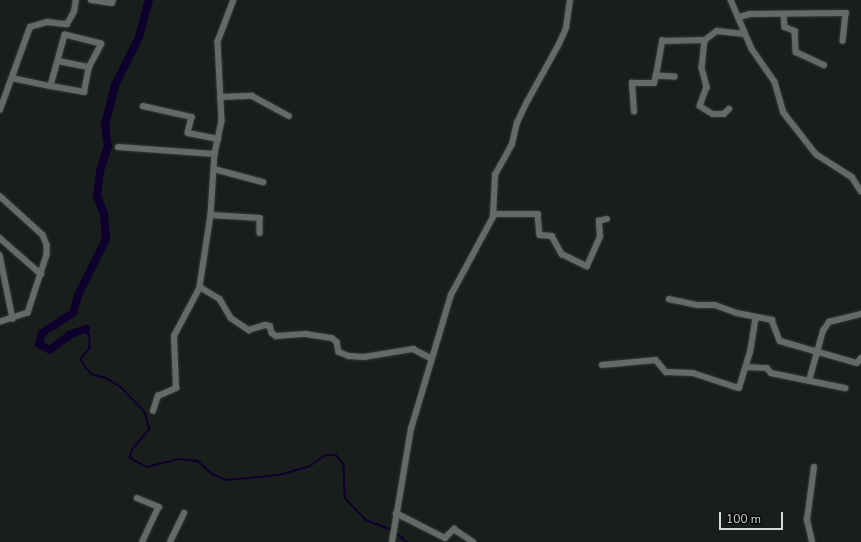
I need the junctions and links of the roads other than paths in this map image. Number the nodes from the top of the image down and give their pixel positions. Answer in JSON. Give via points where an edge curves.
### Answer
{"nodes":[{"id":1,"x":76,"y":0,"type":"edge"},
{"id":2,"x":91,"y":0,"type":"edge"},
{"id":3,"x":113,"y":0,"type":"edge"},
{"id":4,"x":234,"y":0,"type":"edge"},
{"id":5,"x":570,"y":0,"type":"edge"},
{"id":6,"x":731,"y":0,"type":"edge"},
{"id":7,"x":784,"y":14,"type":"junction"},
{"id":8,"x":739,"y":17,"type":"junction"},
{"id":9,"x":67,"y":24,"type":"junction"},
{"id":10,"x":745,"y":34,"type":"junction"},
{"id":11,"x":65,"y":35,"type":"junction"},
{"id":12,"x":705,"y":40,"type":"junction"},
{"id":13,"x":843,"y":41,"type":"dead end"},
{"id":14,"x":58,"y":61,"type":"junction"},
{"id":15,"x":824,"y":65,"type":"dead end"},
{"id":16,"x":89,"y":67,"type":"junction"},
{"id":17,"x":656,"y":76,"type":"junction"},
{"id":18,"x":675,"y":77,"type":"dead end"},
{"id":19,"x":12,"y":78,"type":"junction"},
{"id":20,"x":51,"y":86,"type":"junction"},
{"id":21,"x":220,"y":97,"type":"junction"},
{"id":22,"x":143,"y":106,"type":"dead end"},
{"id":23,"x":729,"y":109,"type":"dead end"},
{"id":24,"x":0,"y":110,"type":"edge"},
{"id":25,"x":634,"y":112,"type":"dead end"},
{"id":26,"x":289,"y":116,"type":"dead end"},
{"id":27,"x":218,"y":140,"type":"junction"},
{"id":28,"x":118,"y":147,"type":"dead end"},
{"id":29,"x":215,"y":154,"type":"junction"},
{"id":30,"x":214,"y":169,"type":"junction"},
{"id":31,"x":263,"y":182,"type":"dead end"},
{"id":32,"x":861,"y":191,"type":"edge"},
{"id":33,"x":0,"y":196,"type":"edge"},
{"id":34,"x":493,"y":214,"type":"junction"},
{"id":35,"x":211,"y":215,"type":"junction"},
{"id":36,"x":607,"y":219,"type":"dead end"},
{"id":37,"x":260,"y":233,"type":"dead end"},
{"id":38,"x":0,"y":238,"type":"edge"},
{"id":39,"x":0,"y":255,"type":"edge"},
{"id":40,"x":41,"y":274,"type":"junction"},
{"id":41,"x":200,"y":287,"type":"junction"},
{"id":42,"x":669,"y":299,"type":"dead end"},
{"id":43,"x":861,"y":314,"type":"edge"},
{"id":44,"x":756,"y":317,"type":"junction"},
{"id":45,"x":13,"y":319,"type":"junction"},
{"id":46,"x":0,"y":322,"type":"edge"},
{"id":47,"x":816,"y":350,"type":"junction"},
{"id":48,"x":431,"y":358,"type":"junction"},
{"id":49,"x":861,"y":358,"type":"edge"},
{"id":50,"x":602,"y":365,"type":"dead end"},
{"id":51,"x":746,"y":367,"type":"junction"},
{"id":52,"x":808,"y":381,"type":"junction"},
{"id":53,"x":845,"y":388,"type":"dead end"},
{"id":54,"x":153,"y":410,"type":"dead end"},
{"id":55,"x":814,"y":467,"type":"dead end"},
{"id":56,"x":138,"y":498,"type":"dead end"},
{"id":57,"x":184,"y":513,"type":"dead end"},
{"id":58,"x":396,"y":513,"type":"junction"},
{"id":59,"x":392,"y":540,"type":"edge"},
{"id":60,"x":143,"y":542,"type":"edge"},
{"id":61,"x":170,"y":542,"type":"edge"},
{"id":62,"x":473,"y":542,"type":"edge"},
{"id":63,"x":812,"y":542,"type":"edge"}],
"edges":[{"from":1,"to":9,"type":"street","via":[[74,12]]},
{"from":2,"to":3,"type":"street","via":[[112,3]]},
{"from":4,"to":21,"type":"street","via":[[218,42]]},
{"from":5,"to":34,"type":"street","via":[[566,28],[527,102],[517,123],[512,144],[495,174]]},
{"from":6,"to":8,"type":"street"},
{"from":7,"to":8,"type":"street"},
{"from":7,"to":13,"type":"street","via":[[846,13]]},
{"from":7,"to":15,"type":"street","via":[[785,28],[795,31],[796,52]]},
{"from":8,"to":10,"type":"street"},
{"from":9,"to":11,"type":"street"},
{"from":9,"to":19,"type":"street","via":[[47,22],[30,27]]},
{"from":10,"to":12,"type":"street","via":[[717,31]]},
{"from":10,"to":32,"type":"street","via":[[752,49],[775,82],[784,112],[816,154],[852,177]]},
{"from":11,"to":14,"type":"street"},
{"from":11,"to":16,"type":"street","via":[[100,44]]},
{"from":12,"to":17,"type":"street","via":[[662,41]]},
{"from":12,"to":23,"type":"street","via":[[702,68],[707,87],[700,106],[713,114],[724,114]]},
{"from":14,"to":16,"type":"street"},
{"from":14,"to":20,"type":"street"},
{"from":16,"to":20,"type":"street","via":[[84,92]]},
{"from":17,"to":18,"type":"street"},
{"from":17,"to":25,"type":"street","via":[[654,83],[632,83]]},
{"from":19,"to":20,"type":"street"},
{"from":19,"to":24,"type":"street"},
{"from":21,"to":26,"type":"street","via":[[252,96]]},
{"from":21,"to":27,"type":"street","via":[[222,121]]},
{"from":22,"to":27,"type":"street","via":[[192,117],[188,133]]},
{"from":27,"to":29,"type":"street"},
{"from":28,"to":29,"type":"street"},
{"from":29,"to":30,"type":"street"},
{"from":30,"to":31,"type":"street"},
{"from":30,"to":35,"type":"street"},
{"from":33,"to":40,"type":"street","via":[[43,235],[47,245]]},
{"from":34,"to":36,"type":"street","via":[[538,214],[540,235],[552,236],[562,254],[587,266],[600,236],[599,221]]},
{"from":34,"to":48,"type":"street","via":[[488,230],[451,295]]},
{"from":35,"to":37,"type":"street","via":[[260,218]]},
{"from":35,"to":41,"type":"street"},
{"from":38,"to":40,"type":"street"},
{"from":39,"to":45,"type":"street"},
{"from":40,"to":45,"type":"street","via":[[28,313]]},
{"from":41,"to":48,"type":"street","via":[[220,299],[231,318],[249,330],[265,325],[270,326],[276,336],[306,334],[332,338],[337,342],[339,352],[349,356],[364,357],[412,349]]},
{"from":41,"to":54,"type":"street","via":[[174,336],[176,388],[158,396]]},
{"from":42,"to":44,"type":"street","via":[[697,305],[715,305]]},
{"from":43,"to":47,"type":"street","via":[[829,322],[822,331]]},
{"from":44,"to":47,"type":"street","via":[[772,320],[780,340]]},
{"from":44,"to":51,"type":"street"},
{"from":45,"to":46,"type":"street"},
{"from":47,"to":49,"type":"street","via":[[857,363]]},
{"from":47,"to":52,"type":"street"},
{"from":48,"to":58,"type":"street","via":[[409,435]]},
{"from":50,"to":51,"type":"street","via":[[656,360],[666,372],[693,373],[739,388]]},
{"from":51,"to":52,"type":"street","via":[[768,368],[771,373]]},
{"from":52,"to":53,"type":"street"},
{"from":55,"to":63,"type":"street","via":[[807,520]]},
{"from":56,"to":60,"type":"street","via":[[158,508]]},
{"from":57,"to":61,"type":"street"},
{"from":58,"to":59,"type":"street"},
{"from":58,"to":62,"type":"street","via":[[445,538],[454,529]]}]}
